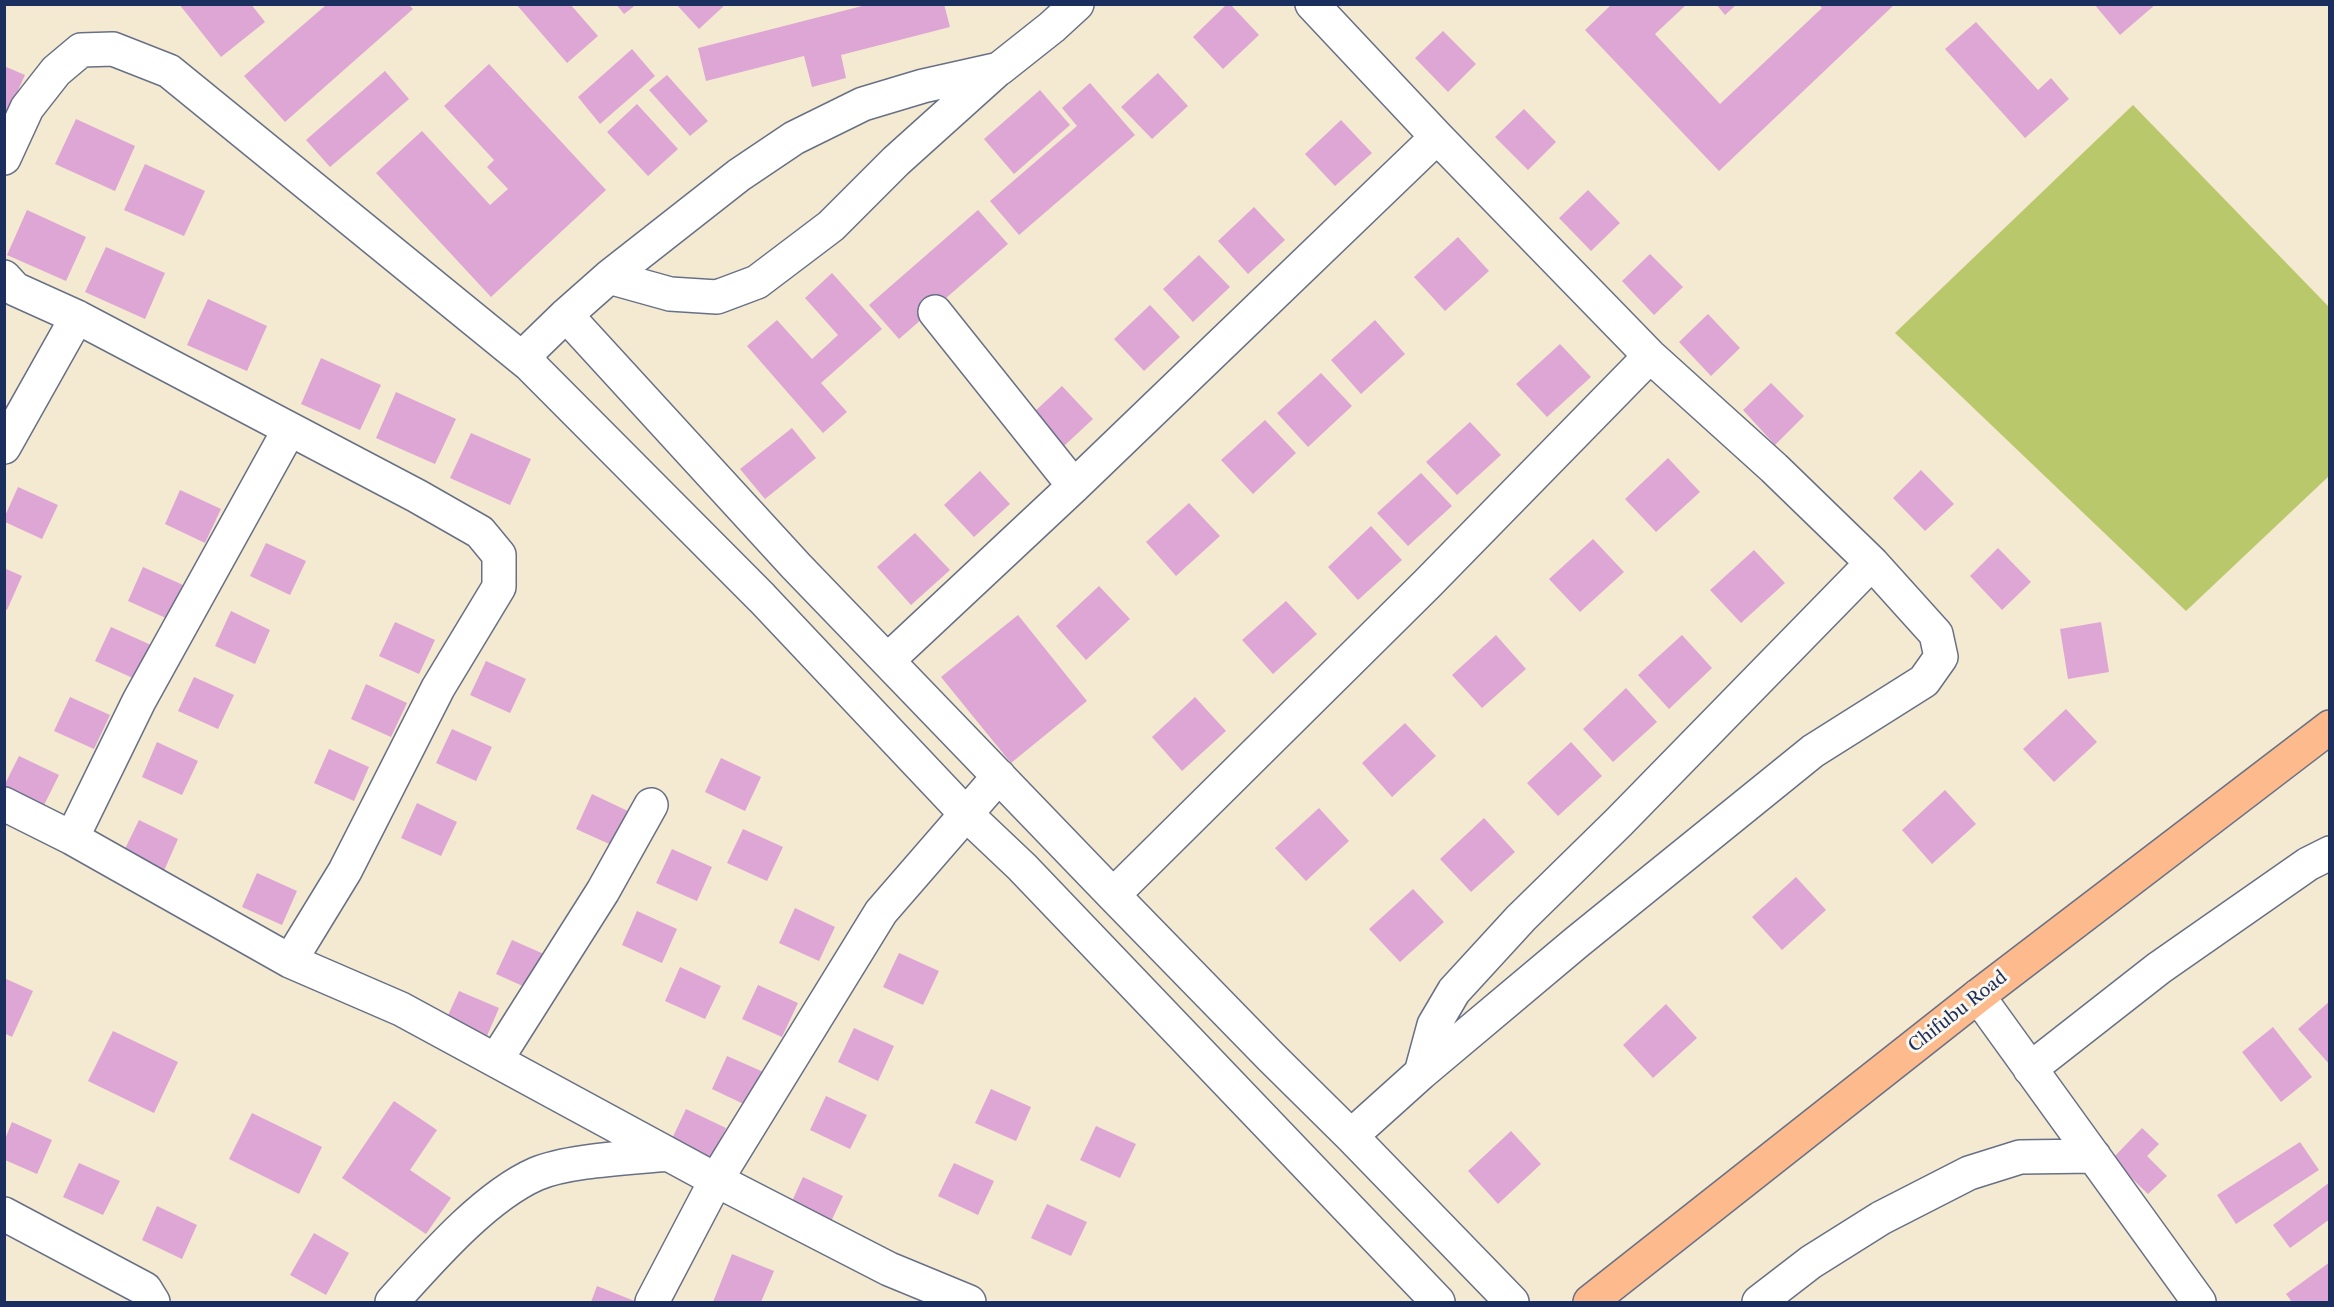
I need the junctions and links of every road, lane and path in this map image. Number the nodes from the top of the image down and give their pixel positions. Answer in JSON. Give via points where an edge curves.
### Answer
{"nodes":[{"id":1,"x":1077,"y":4,"type":"edge"},
{"id":2,"x":1312,"y":4,"type":"edge"},
{"id":3,"x":999,"y":69,"type":"junction"},
{"id":4,"x":1437,"y":137,"type":"junction"},
{"id":5,"x":5,"y":154,"type":"edge"},
{"id":6,"x":4,"y":277,"type":"edge"},
{"id":7,"x":609,"y":277,"type":"junction"},
{"id":8,"x":935,"y":312,"type":"dead end"},
{"id":9,"x":566,"y":315,"type":"junction"},
{"id":10,"x":77,"y":317,"type":"junction"},
{"id":11,"x":1650,"y":356,"type":"junction"},
{"id":12,"x":530,"y":365,"type":"junction"},
{"id":13,"x":289,"y":430,"type":"junction"},
{"id":14,"x":4,"y":447,"type":"edge"},
{"id":15,"x":1074,"y":486,"type":"junction"},
{"id":16,"x":1872,"y":563,"type":"junction"},
{"id":17,"x":796,"y":566,"type":"junction"},
{"id":18,"x":762,"y":598,"type":"junction"},
{"id":19,"x":888,"y":660,"type":"junction"},
{"id":20,"x":2330,"y":727,"type":"edge"},
{"id":21,"x":999,"y":776,"type":"junction"},
{"id":22,"x":4,"y":804,"type":"edge"},
{"id":23,"x":651,"y":805,"type":"dead end"},
{"id":24,"x":966,"y":814,"type":"junction"},
{"id":25,"x":72,"y":838,"type":"junction"},
{"id":26,"x":2330,"y":853,"type":"edge"},
{"id":27,"x":1113,"y":895,"type":"junction"},
{"id":28,"x":290,"y":961,"type":"junction"},
{"id":29,"x":1211,"y":995,"type":"junction"},
{"id":30,"x":1978,"y":996,"type":"junction"},
{"id":31,"x":1178,"y":1031,"type":"junction"},
{"id":32,"x":496,"y":1060,"type":"junction"},
{"id":33,"x":2030,"y":1068,"type":"junction"},
{"id":34,"x":1421,"y":1073,"type":"junction"},
{"id":35,"x":1352,"y":1136,"type":"junction"},
{"id":36,"x":668,"y":1154,"type":"junction"},
{"id":37,"x":2094,"y":1156,"type":"junction"},
{"id":38,"x":716,"y":1180,"type":"junction"},
{"id":39,"x":4,"y":1215,"type":"edge"},
{"id":40,"x":153,"y":1302,"type":"edge"},
{"id":41,"x":392,"y":1302,"type":"edge"},
{"id":42,"x":652,"y":1302,"type":"edge"},
{"id":43,"x":969,"y":1302,"type":"edge"},
{"id":44,"x":1438,"y":1302,"type":"edge"},
{"id":45,"x":1512,"y":1302,"type":"edge"},
{"id":46,"x":1590,"y":1302,"type":"edge"},
{"id":47,"x":1759,"y":1302,"type":"edge"},
{"id":48,"x":2199,"y":1302,"type":"edge"}],
"edges":[{"from":1,"to":3,"type":"street"},
{"from":2,"to":4,"type":"street"},
{"from":3,"to":7,"type":"street","via":[[863,104],[794,138],[739,175]]},
{"from":3,"to":7,"type":"street","via":[[896,161],[831,226],[757,282],[717,297],[670,294]]},
{"from":4,"to":11,"type":"street"},
{"from":4,"to":15,"type":"street"},
{"from":5,"to":12,"type":"street","via":[[27,108],[56,71],[81,50],[113,49],[169,71]]},
{"from":6,"to":10,"type":"street","via":[[15,289]]},
{"from":7,"to":9,"type":"street"},
{"from":8,"to":15,"type":"street"},
{"from":9,"to":12,"type":"street","via":[[530,350]]},
{"from":9,"to":17,"type":"street"},
{"from":10,"to":13,"type":"street"},
{"from":10,"to":14,"type":"street"},
{"from":11,"to":16,"type":"street"},
{"from":11,"to":27,"type":"street","via":[[1428,584]]},
{"from":12,"to":18,"type":"street"},
{"from":13,"to":25,"type":"street","via":[[139,701]]},
{"from":13,"to":28,"type":"street","via":[[480,532],[499,555],[499,587],[438,688],[345,871]]},
{"from":15,"to":19,"type":"street"},
{"from":16,"to":34,"type":"street","via":[[1521,918],[1454,991],[1434,1025]]},
{"from":16,"to":34,"type":"street","via":[[1936,634],[1941,657],[1924,681],[1813,751]]},
{"from":17,"to":18,"type":"street"},
{"from":17,"to":19,"type":"street"},
{"from":18,"to":24,"type":"street"},
{"from":19,"to":21,"type":"street"},
{"from":20,"to":30,"type":"main road","name":"Chifubu Road"},
{"from":21,"to":24,"type":"street"},
{"from":21,"to":27,"type":"street"},
{"from":22,"to":25,"type":"street"},
{"from":23,"to":32,"type":"street","via":[[603,891]]},
{"from":24,"to":31,"type":"street","via":[[1022,867]]},
{"from":24,"to":38,"type":"street","via":[[881,912]]},
{"from":25,"to":28,"type":"street"},
{"from":26,"to":33,"type":"street","via":[[2308,864],[2159,968]]},
{"from":27,"to":29,"type":"street"},
{"from":28,"to":32,"type":"street","via":[[401,1009]]},
{"from":29,"to":31,"type":"street"},
{"from":29,"to":35,"type":"street"},
{"from":30,"to":33,"type":"street"},
{"from":30,"to":46,"type":"main road","name":"Chifubu Road"},
{"from":31,"to":44,"type":"street"},
{"from":32,"to":36,"type":"street"},
{"from":33,"to":37,"type":"street"},
{"from":34,"to":35,"type":"street"},
{"from":35,"to":45,"type":"street"},
{"from":36,"to":38,"type":"street"},
{"from":36,"to":41,"type":"street","via":[[580,1163],[537,1174],[500,1195],[429,1261]]},
{"from":37,"to":47,"type":"street","via":[[2020,1157],[1969,1173],[1881,1218],[1811,1262]]},
{"from":37,"to":48,"type":"street"},
{"from":38,"to":42,"type":"street"},
{"from":38,"to":43,"type":"street","via":[[889,1269]]},
{"from":39,"to":40,"type":"street","via":[[145,1289]]}]}
